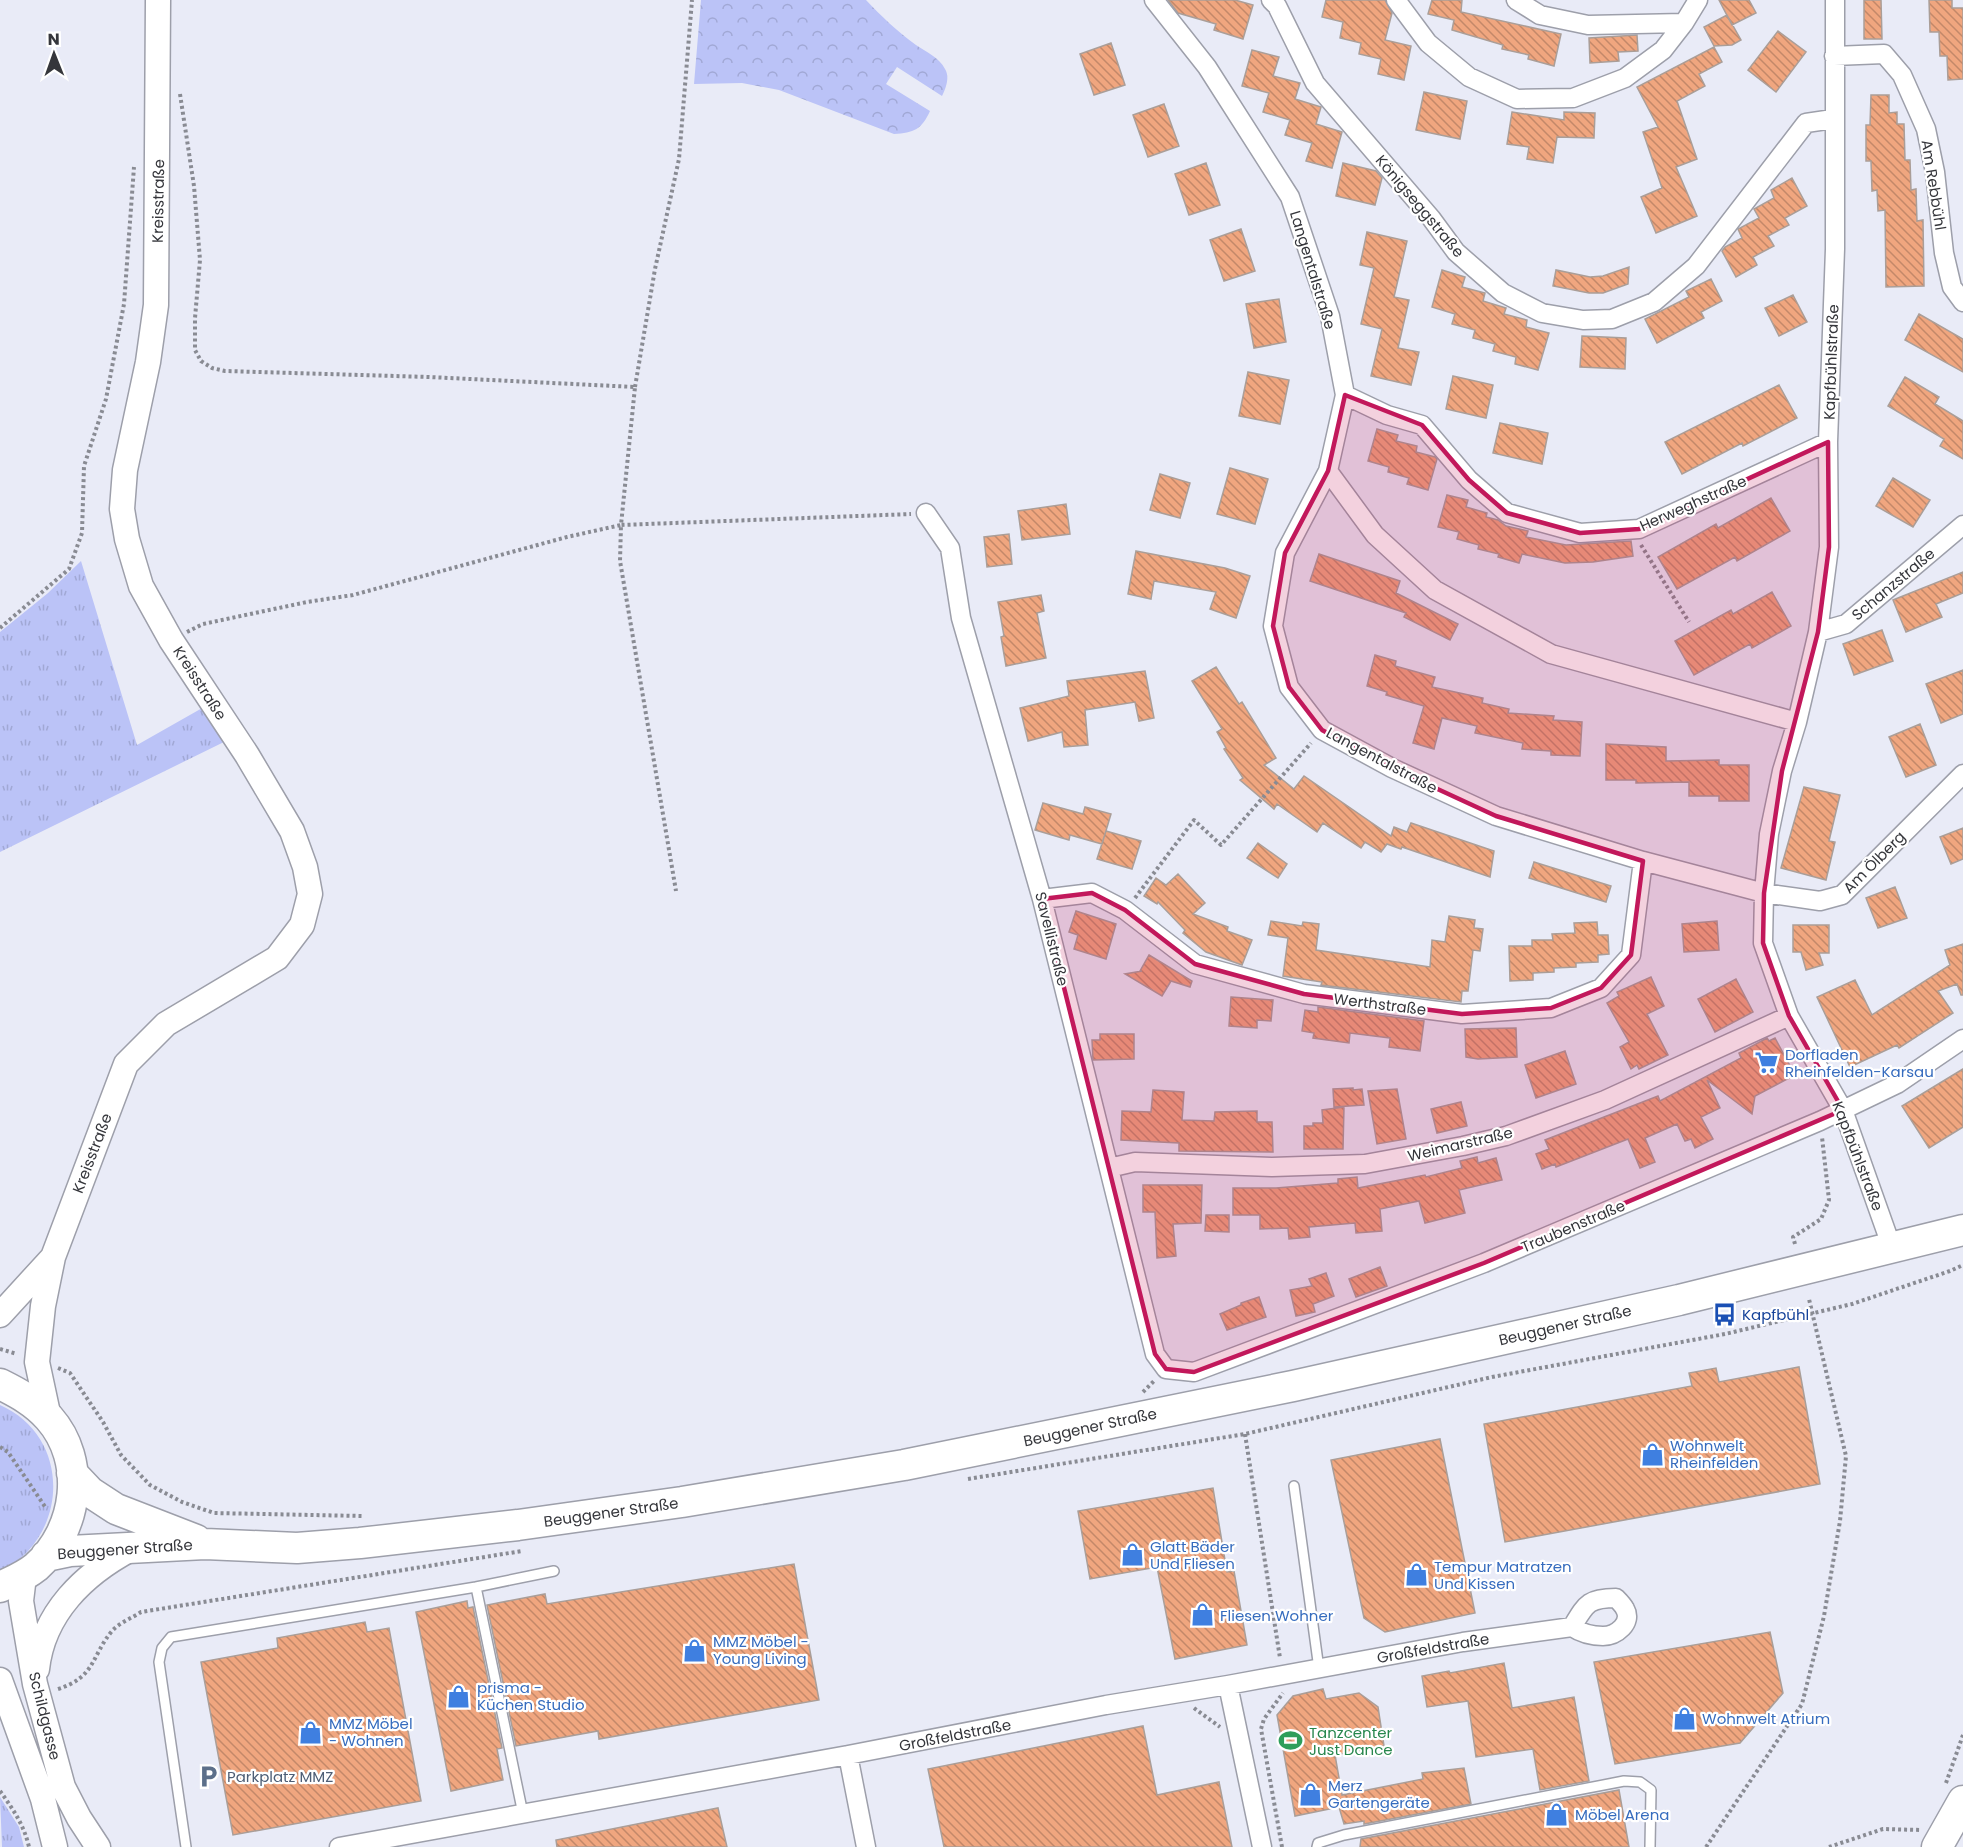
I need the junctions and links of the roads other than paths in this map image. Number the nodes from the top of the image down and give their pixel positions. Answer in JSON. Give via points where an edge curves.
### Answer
{"nodes":[{"id":1,"x":158,"y":0,"type":"edge"},
{"id":2,"x":1154,"y":0,"type":"edge"},
{"id":3,"x":1271,"y":0,"type":"edge"},
{"id":4,"x":1396,"y":0,"type":"edge"},
{"id":5,"x":1516,"y":0,"type":"edge"},
{"id":6,"x":1698,"y":0,"type":"edge"},
{"id":7,"x":1835,"y":0,"type":"edge"},
{"id":8,"x":1684,"y":23,"type":"junction"},
{"id":9,"x":1834,"y":56,"type":"junction"},
{"id":10,"x":1833,"y":119,"type":"junction"},
{"id":11,"x":1963,"y":302,"type":"edge"},
{"id":12,"x":1346,"y":395,"type":"junction"},
{"id":13,"x":1828,"y":442,"type":"junction"},
{"id":14,"x":1328,"y":471,"type":"junction"},
{"id":15,"x":926,"y":513,"type":"road end"},
{"id":16,"x":1963,"y":525,"type":"edge"},
{"id":17,"x":1818,"y":632,"type":"junction"},
{"id":18,"x":1797,"y":722,"type":"junction"},
{"id":19,"x":1963,"y":774,"type":"edge"},
{"id":20,"x":1643,"y":861,"type":"junction"},
{"id":21,"x":1764,"y":893,"type":"junction"},
{"id":22,"x":1042,"y":898,"type":"junction"},
{"id":23,"x":1789,"y":1016,"type":"junction"},
{"id":24,"x":1963,"y":1039,"type":"edge"},
{"id":25,"x":1843,"y":1110,"type":"junction"},
{"id":26,"x":1109,"y":1168,"type":"junction"},
{"id":27,"x":1963,"y":1230,"type":"edge"},
{"id":28,"x":1892,"y":1248,"type":"junction"},
{"id":29,"x":53,"y":1257,"type":"junction"},
{"id":30,"x":0,"y":1315,"type":"edge"},
{"id":31,"x":1166,"y":1369,"type":"joint"},
{"id":32,"x":0,"y":1384,"type":"edge"},
{"id":33,"x":49,"y":1418,"type":"junction"},
{"id":34,"x":72,"y":1473,"type":"junction"},
{"id":35,"x":1294,"y":1486,"type":"dead end"},
{"id":36,"x":204,"y":1544,"type":"junction"},
{"id":37,"x":135,"y":1547,"type":"junction"},
{"id":38,"x":46,"y":1556,"type":"junction"},
{"id":39,"x":555,"y":1571,"type":"dead end"},
{"id":40,"x":12,"y":1581,"type":"edge"},
{"id":41,"x":476,"y":1587,"type":"junction"},
{"id":42,"x":1572,"y":1626,"type":"dead end"},
{"id":43,"x":1319,"y":1669,"type":"junction"},
{"id":44,"x":0,"y":1680,"type":"edge"},
{"id":45,"x":35,"y":1683,"type":"junction"},
{"id":46,"x":1228,"y":1685,"type":"junction"},
{"id":47,"x":849,"y":1755,"type":"junction"},
{"id":48,"x":1963,"y":1801,"type":"edge"},
{"id":49,"x":523,"y":1814,"type":"junction"},
{"id":50,"x":1930,"y":1838,"type":"edge"},
{"id":51,"x":55,"y":1847,"type":"edge"},
{"id":52,"x":99,"y":1847,"type":"edge"},
{"id":53,"x":186,"y":1847,"type":"edge"},
{"id":54,"x":339,"y":1847,"type":"edge"},
{"id":55,"x":867,"y":1847,"type":"edge"},
{"id":56,"x":1262,"y":1847,"type":"edge"},
{"id":57,"x":1317,"y":1847,"type":"edge"},
{"id":58,"x":1650,"y":1847,"type":"edge"}],
"edges":[{"from":1,"to":29,"type":"street","name":"Kreisstraße","via":[[156,305],[125,470],[122,509],[127,539],[141,586],[171,640],[292,831],[310,894],[302,925],[277,958],[166,1024],[126,1064]]},
{"from":2,"to":12,"type":"street","name":"Langentalstraße","via":[[1207,67],[1290,197],[1330,316]]},
{"from":3,"to":10,"type":"street","name":"Königseggstraße","via":[[1315,83],[1456,252],[1503,292],[1542,313],[1584,320],[1612,319],[1654,303],[1696,266],[1806,123]]},
{"from":4,"to":8,"type":"street","via":[[1428,43],[1469,76],[1517,99],[1573,98],[1625,78],[1663,50]]},
{"from":5,"to":8,"type":"street","via":[[1540,15],[1588,25]]},
{"from":6,"to":8,"type":"street"},
{"from":7,"to":9,"type":"street","name":"Kapfbühlstraße"},
{"from":9,"to":10,"type":"street","name":"Kapfbühlstraße"},
{"from":9,"to":11,"type":"street","name":"Am Rebbühl","via":[[1884,54],[1902,75],[1926,129],[1944,253],[1952,287]]},
{"from":10,"to":13,"type":"street","name":"Kapfbühlstraße","via":[[1835,249]]},
{"from":12,"to":13,"type":"street","name":"Herweghstraße","via":[[1387,415],[1422,425],[1469,480],[1507,513],[1580,533],[1639,529]]},
{"from":12,"to":14,"type":"street","name":"Langentalstraße"},
{"from":13,"to":17,"type":"street","name":"Kapfbühlstraße","via":[[1829,547]]},
{"from":14,"to":18,"type":"street","via":[[1375,535],[1436,590],[1551,654]]},
{"from":14,"to":20,"type":"street","name":"Langentalstraße","via":[[1285,553],[1272,626],[1289,687],[1322,730],[1392,768],[1496,816]]},
{"from":15,"to":22,"type":"street","name":"Savellistraße","via":[[950,548],[961,618]]},
{"from":16,"to":17,"type":"street","name":"Schanzstraße","via":[[1846,624]]},
{"from":17,"to":18,"type":"street","name":"Kapfbühlstraße"},
{"from":18,"to":21,"type":"street","name":"Kapfbühlstraße","via":[[1779,782]]},
{"from":19,"to":21,"type":"street","name":"Am Ölberg","via":[[1842,895],[1820,901]]},
{"from":20,"to":21,"type":"street","name":"Langentalstraße"},
{"from":20,"to":22,"type":"street","name":"Werthstraße","via":[[1631,955],[1601,988],[1551,1008],[1462,1014],[1304,994],[1195,964],[1125,910],[1092,893]]},
{"from":21,"to":23,"type":"street","name":"Kapfbühlstraße","via":[[1764,944]]},
{"from":22,"to":26,"type":"street","name":"Savellistraße"},
{"from":23,"to":25,"type":"street","name":"Kapfbühlstraße"},
{"from":23,"to":26,"type":"street","name":"Weimarstraße","via":[[1605,1100],[1506,1136],[1463,1146],[1365,1164],[1272,1167],[1135,1162]]},
{"from":24,"to":25,"type":"street","name":"Traubenstraße","via":[[1897,1084]]},
{"from":25,"to":28,"type":"street","name":"Kapfbühlstraße"},
{"from":25,"to":31,"type":"street","name":"Traubenstraße","via":[[1484,1263],[1194,1372]]},
{"from":26,"to":31,"type":"street","name":"Savellistraße","via":[[1155,1354]]},
{"from":27,"to":28,"type":"main road","name":"Beuggener Straße"},
{"from":28,"to":36,"type":"main road","name":"Beuggener Straße","via":[[1293,1386],[904,1465],[682,1502],[360,1543],[297,1548]]},
{"from":29,"to":30,"type":"street","name":"Kreisstraße"},
{"from":29,"to":33,"type":"street","name":"Kreisstraße","via":[[37,1362]]},
{"from":32,"to":33,"type":"main road","via":[[28,1398]]},
{"from":33,"to":34,"type":"main road","via":[[66,1446]]},
{"from":34,"to":36,"type":"main road","name":"Beuggener Straße","via":[[90,1492],[116,1509]]},
{"from":34,"to":38,"type":"main road","via":[[73,1498],[68,1518]]},
{"from":35,"to":43,"type":"lane"},
{"from":36,"to":37,"type":"main road","name":"Beuggener Straße"},
{"from":37,"to":38,"type":"main road","name":"Beuggener Straße"},
{"from":37,"to":45,"type":"street","via":[[108,1562],[65,1601],[50,1623],[38,1655]]},
{"from":38,"to":40,"type":"main road"},
{"from":39,"to":41,"type":"lane"},
{"from":40,"to":45,"type":"street","name":"Schildgasse","via":[[21,1601]]},
{"from":41,"to":49,"type":"lane"},
{"from":41,"to":53,"type":"lane","via":[[171,1637],[162,1648],[159,1662]]},
{"from":42,"to":43,"type":"street","name":"Großfeldstraße"},
{"from":43,"to":46,"type":"street","name":"Großfeldstraße"},
{"from":44,"to":51,"type":"street","name":"Schildgasse","via":[[43,1799]]},
{"from":45,"to":52,"type":"street","name":"Schildgasse","via":[[63,1787]]},
{"from":46,"to":47,"type":"street","name":"Großfeldstraße"},
{"from":46,"to":56,"type":"street"},
{"from":47,"to":49,"type":"street","name":"Großfeldstraße"},
{"from":47,"to":55,"type":"street"},
{"from":48,"to":50,"type":"main road"},
{"from":49,"to":54,"type":"street","name":"Großfeldstraße"},
{"from":57,"to":58,"type":"lane","via":[[1318,1843],[1344,1834],[1624,1781],[1640,1782],[1651,1790]]}]}
